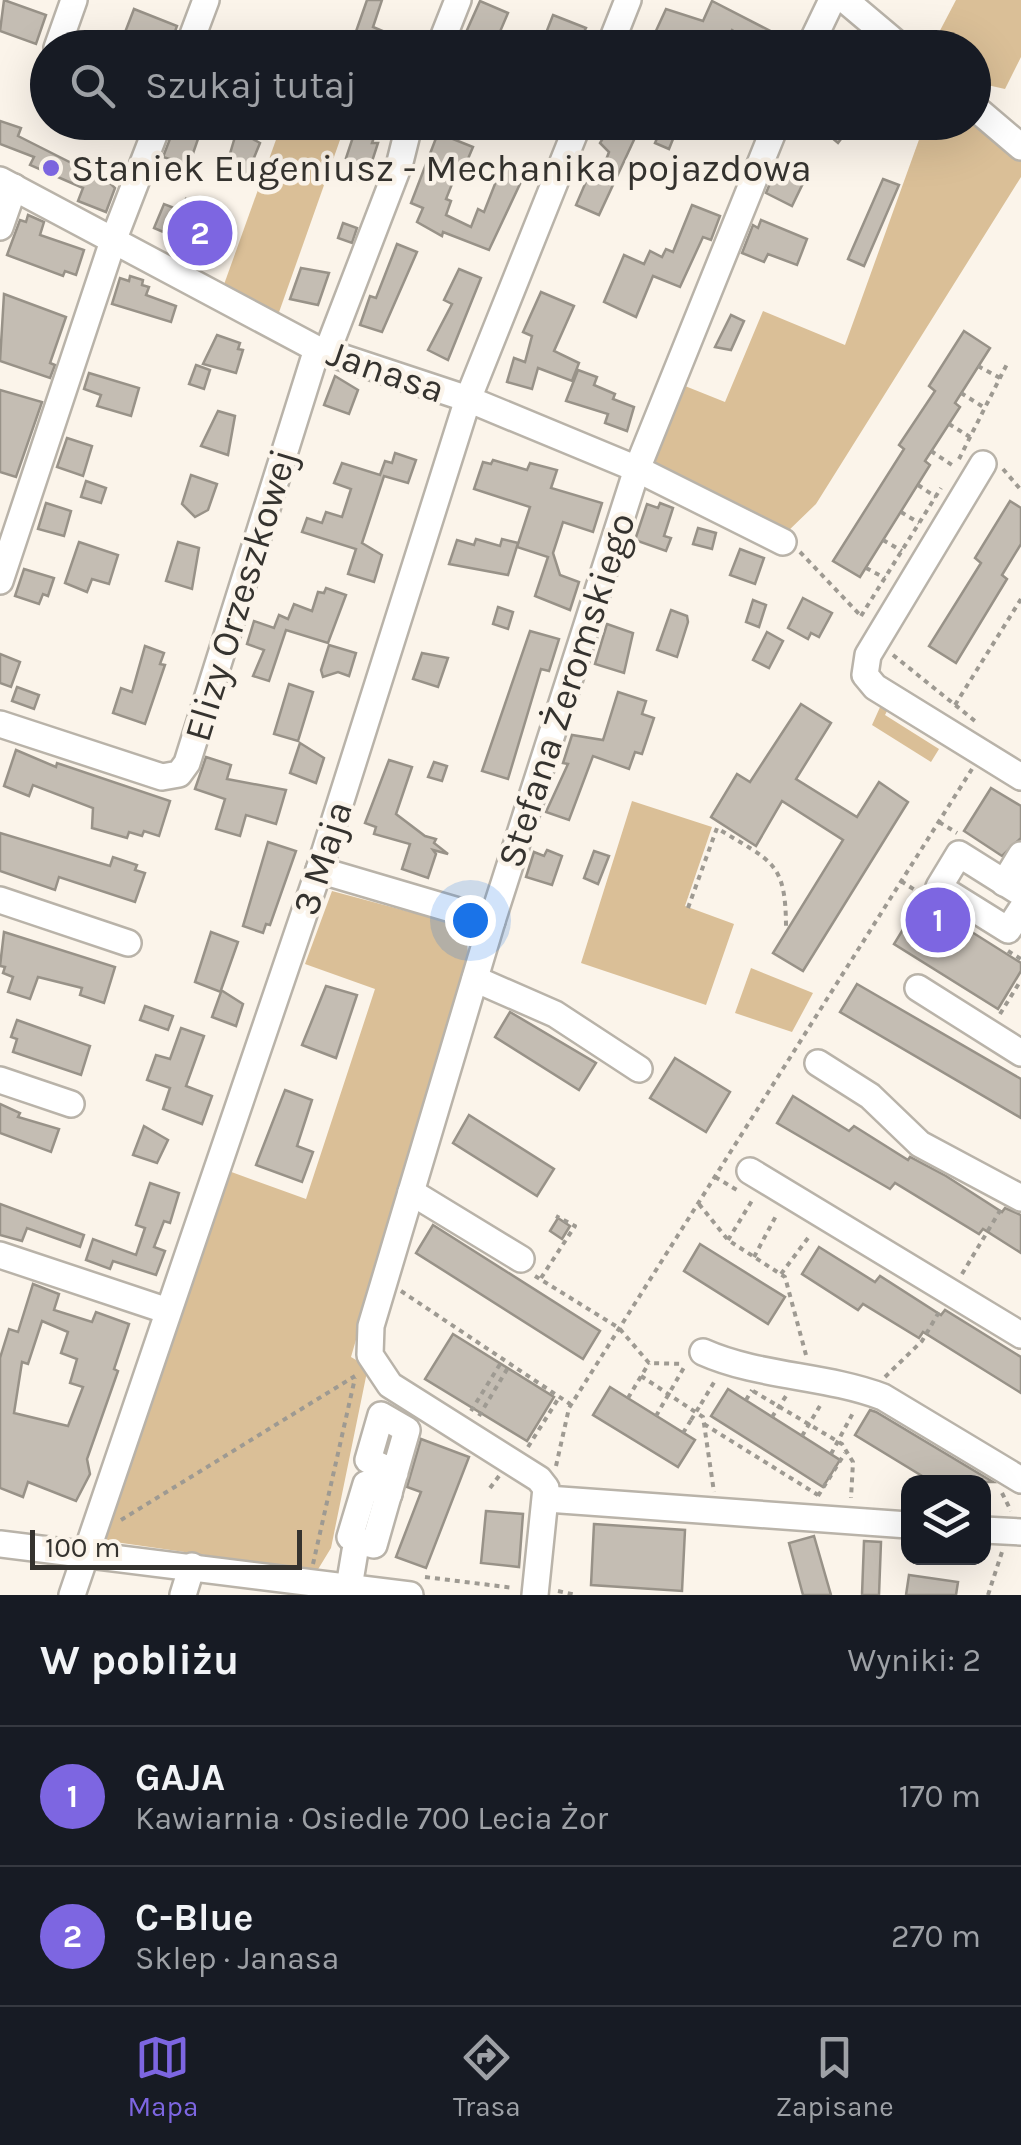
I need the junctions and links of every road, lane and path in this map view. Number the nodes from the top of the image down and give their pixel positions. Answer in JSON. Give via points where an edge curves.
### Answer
{"nodes":[{"id":1,"x":74,"y":0,"type":"edge"},
{"id":2,"x":206,"y":0,"type":"edge"},
{"id":3,"x":458,"y":0,"type":"edge"},
{"id":4,"x":628,"y":0,"type":"edge"},
{"id":5,"x":832,"y":0,"type":"edge"},
{"id":6,"x":845,"y":0,"type":"edge"},
{"id":7,"x":63,"y":30,"type":"edge"},
{"id":8,"x":195,"y":30,"type":"edge"},
{"id":9,"x":446,"y":30,"type":"edge"},
{"id":10,"x":616,"y":30,"type":"edge"},
{"id":11,"x":818,"y":30,"type":"edge"},
{"id":12,"x":881,"y":30,"type":"edge"},
{"id":13,"x":991,"y":121,"type":"edge"},
{"id":14,"x":152,"y":140,"type":"edge"},
{"id":15,"x":405,"y":140,"type":"edge"},
{"id":16,"x":572,"y":140,"type":"edge"},
{"id":17,"x":770,"y":140,"type":"edge"},
{"id":18,"x":1021,"y":147,"type":"edge"},
{"id":19,"x":7,"y":184,"type":"edge"},
{"id":20,"x":0,"y":227,"type":"edge"},
{"id":21,"x":113,"y":240,"type":"junction"},
{"id":22,"x":322,"y":350,"type":"junction"},
{"id":23,"x":1008,"y":362,"type":"dead end"},
{"id":24,"x":978,"y":366,"type":"dead end"},
{"id":25,"x":1000,"y":378,"type":"junction"},
{"id":26,"x":961,"y":393,"type":"dead end"},
{"id":27,"x":468,"y":399,"type":"junction"},
{"id":28,"x":985,"y":408,"type":"junction"},
{"id":29,"x":949,"y":424,"type":"dead end"},
{"id":30,"x":970,"y":437,"type":"junction"},
{"id":31,"x":932,"y":452,"type":"dead end"},
{"id":32,"x":983,"y":464,"type":"dead end"},
{"id":33,"x":954,"y":467,"type":"junction"},
{"id":34,"x":637,"y":469,"type":"junction"},
{"id":35,"x":918,"y":485,"type":"dead end"},
{"id":36,"x":936,"y":497,"type":"junction"},
{"id":37,"x":901,"y":512,"type":"dead end"},
{"id":38,"x":920,"y":523,"type":"junction"},
{"id":39,"x":883,"y":540,"type":"dead end"},
{"id":40,"x":782,"y":542,"type":"joint"},
{"id":41,"x":902,"y":551,"type":"junction"},
{"id":42,"x":866,"y":568,"type":"dead end"},
{"id":43,"x":884,"y":578,"type":"junction"},
{"id":44,"x":0,"y":581,"type":"edge"},
{"id":45,"x":1021,"y":598,"type":"edge"},
{"id":46,"x":861,"y":616,"type":"junction"},
{"id":47,"x":864,"y":626,"type":"dead end"},
{"id":48,"x":882,"y":646,"type":"dead end"},
{"id":49,"x":954,"y":705,"type":"junction"},
{"id":50,"x":0,"y":724,"type":"edge"},
{"id":51,"x":979,"y":724,"type":"dead end"},
{"id":52,"x":982,"y":753,"type":"junction"},
{"id":53,"x":1021,"y":777,"type":"edge"},
{"id":54,"x":1021,"y":855,"type":"edge"},
{"id":55,"x":320,"y":870,"type":"junction"},
{"id":56,"x":1013,"y":888,"type":"edge"},
{"id":57,"x":0,"y":900,"type":"edge"},
{"id":58,"x":688,"y":908,"type":"dead end"},
{"id":59,"x":1021,"y":910,"type":"edge"},
{"id":60,"x":492,"y":921,"type":"junction"},
{"id":61,"x":786,"y":928,"type":"dead end"},
{"id":62,"x":128,"y":943,"type":"dead end"},
{"id":63,"x":475,"y":979,"type":"junction"},
{"id":64,"x":1021,"y":980,"type":"edge"},
{"id":65,"x":918,"y":988,"type":"dead end"},
{"id":66,"x":989,"y":1032,"type":"junction"},
{"id":67,"x":1021,"y":1053,"type":"edge"},
{"id":68,"x":818,"y":1064,"type":"dead end"},
{"id":69,"x":640,"y":1068,"type":"dead end"},
{"id":70,"x":0,"y":1080,"type":"edge"},
{"id":71,"x":71,"y":1104,"type":"dead end"},
{"id":72,"x":750,"y":1171,"type":"dead end"},
{"id":73,"x":714,"y":1178,"type":"junction"},
{"id":74,"x":411,"y":1192,"type":"junction"},
{"id":75,"x":1016,"y":1196,"type":"edge"},
{"id":76,"x":754,"y":1199,"type":"junction"},
{"id":77,"x":698,"y":1204,"type":"junction"},
{"id":78,"x":556,"y":1216,"type":"dead end"},
{"id":79,"x":728,"y":1240,"type":"junction"},
{"id":80,"x":754,"y":1256,"type":"junction"},
{"id":81,"x":2,"y":1264,"type":"edge"},
{"id":82,"x":532,"y":1271,"type":"junction"},
{"id":83,"x":393,"y":1286,"type":"dead end"},
{"id":84,"x":951,"y":1293,"type":"junction"},
{"id":85,"x":168,"y":1311,"type":"junction"},
{"id":86,"x":620,"y":1328,"type":"junction"},
{"id":87,"x":1021,"y":1335,"type":"edge"},
{"id":88,"x":806,"y":1354,"type":"dead end"},
{"id":89,"x":694,"y":1358,"type":"junction"},
{"id":90,"x":502,"y":1361,"type":"junction"},
{"id":91,"x":648,"y":1363,"type":"junction"},
{"id":92,"x":510,"y":1366,"type":"junction"},
{"id":93,"x":641,"y":1376,"type":"junction"},
{"id":94,"x":833,"y":1382,"type":"junction"},
{"id":95,"x":737,"y":1383,"type":"dead end"},
{"id":96,"x":881,"y":1385,"type":"dead end"},
{"id":97,"x":668,"y":1394,"type":"junction"},
{"id":98,"x":560,"y":1396,"type":"junction"},
{"id":99,"x":628,"y":1398,"type":"dead end"},
{"id":100,"x":571,"y":1405,"type":"junction"},
{"id":101,"x":471,"y":1411,"type":"dead end"},
{"id":102,"x":479,"y":1416,"type":"dead end"},
{"id":103,"x":656,"y":1416,"type":"dead end"},
{"id":104,"x":809,"y":1423,"type":"junction"},
{"id":105,"x":704,"y":1424,"type":"junction"},
{"id":106,"x":683,"y":1433,"type":"dead end"},
{"id":107,"x":802,"y":1436,"type":"dead end"},
{"id":108,"x":525,"y":1450,"type":"dead end"},
{"id":109,"x":846,"y":1451,"type":"junction"},
{"id":110,"x":512,"y":1475,"type":"dead end"},
{"id":111,"x":1021,"y":1480,"type":"edge"},
{"id":112,"x":392,"y":1484,"type":"dead end"},
{"id":113,"x":490,"y":1488,"type":"dead end"},
{"id":114,"x":550,"y":1490,"type":"junction"},
{"id":115,"x":818,"y":1495,"type":"junction"},
{"id":116,"x":715,"y":1500,"type":"dead end"},
{"id":117,"x":810,"y":1509,"type":"dead end"},
{"id":118,"x":850,"y":1509,"type":"dead end"},
{"id":119,"x":901,"y":1524,"type":"edge"},
{"id":120,"x":110,"y":1527,"type":"dead end"},
{"id":121,"x":1003,"y":1535,"type":"edge"},
{"id":122,"x":0,"y":1544,"type":"edge"},
{"id":123,"x":84,"y":1554,"type":"junction"},
{"id":124,"x":305,"y":1563,"type":"dead end"},
{"id":125,"x":313,"y":1564,"type":"junction"},
{"id":126,"x":192,"y":1566,"type":"junction"},
{"id":127,"x":351,"y":1578,"type":"junction"},
{"id":128,"x":413,"y":1586,"type":"edge"},
{"id":129,"x":536,"y":1589,"type":"edge"},
{"id":130,"x":72,"y":1595,"type":"edge"},
{"id":131,"x":183,"y":1595,"type":"edge"},
{"id":132,"x":576,"y":1595,"type":"edge"},
{"id":133,"x":988,"y":1595,"type":"edge"}],
"edges":[{"from":1,"to":7,"type":"street"},
{"from":2,"to":8,"type":"street"},
{"from":3,"to":9,"type":"street"},
{"from":4,"to":10,"type":"street"},
{"from":5,"to":11,"type":"street"},
{"from":6,"to":12,"type":"street"},
{"from":13,"to":18,"type":"street"},
{"from":14,"to":21,"type":"street"},
{"from":15,"to":22,"type":"street"},
{"from":16,"to":27,"type":"street","name":"3 Maja"},
{"from":17,"to":34,"type":"street","name":"Stefana Żeromskiego"},
{"from":19,"to":20,"type":"street"},
{"from":19,"to":21,"type":"street","name":"Janasa"},
{"from":21,"to":22,"type":"street","name":"Janasa"},
{"from":21,"to":44,"type":"street"},
{"from":22,"to":27,"type":"street","name":"Janasa"},
{"from":22,"to":50,"type":"street","name":"Elizy Orzeszkowej","via":[[179,774],[162,777]]},
{"from":23,"to":25,"type":"path"},
{"from":24,"to":25,"type":"path"},
{"from":25,"to":28,"type":"path"},
{"from":26,"to":28,"type":"path"},
{"from":27,"to":34,"type":"street","name":"Janasa"},
{"from":27,"to":55,"type":"street","name":"3 Maja"},
{"from":28,"to":30,"type":"path"},
{"from":29,"to":30,"type":"path"},
{"from":30,"to":33,"type":"path"},
{"from":31,"to":33,"type":"path"},
{"from":32,"to":52,"type":"street","via":[[864,667],[875,686]]},
{"from":33,"to":36,"type":"path"},
{"from":34,"to":40,"type":"street","name":"Janasa"},
{"from":34,"to":60,"type":"street","name":"Stefana Żeromskiego"},
{"from":35,"to":36,"type":"path"},
{"from":36,"to":38,"type":"path"},
{"from":37,"to":38,"type":"path"},
{"from":38,"to":41,"type":"path"},
{"from":39,"to":41,"type":"path"},
{"from":40,"to":46,"type":"path","via":[[800,552]]},
{"from":41,"to":43,"type":"path"},
{"from":42,"to":43,"type":"path"},
{"from":43,"to":46,"type":"path"},
{"from":45,"to":49,"type":"path"},
{"from":46,"to":47,"type":"path"},
{"from":48,"to":49,"type":"path"},
{"from":49,"to":51,"type":"path"},
{"from":52,"to":53,"type":"street"},
{"from":52,"to":73,"type":"path"},
{"from":54,"to":56,"type":"street"},
{"from":55,"to":60,"type":"street"},
{"from":55,"to":85,"type":"street","name":"3 Maja"},
{"from":56,"to":59,"type":"street","via":[[960,854],[938,886],[1008,930]]},
{"from":57,"to":62,"type":"street"},
{"from":58,"to":61,"type":"path","via":[[717,828],[773,863],[785,886]]},
{"from":60,"to":63,"type":"street","name":"Stefana Żeromskiego"},
{"from":63,"to":69,"type":"street","via":[[556,1014]]},
{"from":63,"to":74,"type":"street","name":"Stefana Żeromskiego"},
{"from":64,"to":66,"type":"path"},
{"from":65,"to":66,"type":"street"},
{"from":66,"to":67,"type":"street"},
{"from":68,"to":75,"type":"street","via":[[870,1096],[920,1144]]},
{"from":70,"to":71,"type":"street"},
{"from":72,"to":84,"type":"street"},
{"from":73,"to":76,"type":"path"},
{"from":73,"to":77,"type":"path"},
{"from":74,"to":82,"type":"street"},
{"from":74,"to":114,"type":"street","name":"Stefana Żeromskiego","via":[[371,1326],[376,1368],[390,1385]]},
{"from":75,"to":84,"type":"path"},
{"from":76,"to":79,"type":"path"},
{"from":76,"to":80,"type":"path","via":[[778,1213]]},
{"from":77,"to":79,"type":"path"},
{"from":77,"to":86,"type":"path"},
{"from":78,"to":82,"type":"path","via":[[574,1226]]},
{"from":79,"to":80,"type":"path"},
{"from":80,"to":88,"type":"path","via":[[785,1277]]},
{"from":81,"to":85,"type":"street"},
{"from":82,"to":86,"type":"path"},
{"from":83,"to":90,"type":"path"},
{"from":84,"to":87,"type":"street"},
{"from":84,"to":96,"type":"path","via":[[922,1341]]},
{"from":85,"to":123,"type":"street","name":"3 Maja"},
{"from":86,"to":91,"type":"path"},
{"from":86,"to":100,"type":"path"},
{"from":89,"to":91,"type":"path"},
{"from":89,"to":94,"type":"street"},
{"from":89,"to":97,"type":"path"},
{"from":89,"to":106,"type":"path","bridge":true,"via":[[720,1375]]},
{"from":90,"to":92,"type":"path"},
{"from":90,"to":101,"type":"path"},
{"from":91,"to":93,"type":"path"},
{"from":92,"to":98,"type":"path"},
{"from":92,"to":102,"type":"path"},
{"from":93,"to":97,"type":"path"},
{"from":93,"to":99,"type":"path"},
{"from":94,"to":104,"type":"path"},
{"from":94,"to":111,"type":"street","via":[[884,1397]]},
{"from":95,"to":104,"type":"path"},
{"from":97,"to":103,"type":"path"},
{"from":97,"to":105,"type":"path"},
{"from":98,"to":100,"type":"path"},
{"from":98,"to":108,"type":"path"},
{"from":100,"to":114,"type":"path"},
{"from":104,"to":107,"type":"path"},
{"from":104,"to":109,"type":"path"},
{"from":105,"to":115,"type":"path"},
{"from":105,"to":116,"type":"path"},
{"from":109,"to":115,"type":"path"},
{"from":109,"to":118,"type":"path","via":[[852,1462]]},
{"from":110,"to":113,"type":"path","via":[[498,1477]]},
{"from":112,"to":127,"type":"street","via":[[374,1545],[362,1542],[355,1551]]},
{"from":114,"to":119,"type":"street"},
{"from":114,"to":129,"type":"street"},
{"from":115,"to":117,"type":"path"},
{"from":120,"to":125,"type":"path","via":[[355,1376]]},
{"from":121,"to":133,"type":"path"},
{"from":122,"to":123,"type":"street"},
{"from":123,"to":126,"type":"street"},
{"from":123,"to":130,"type":"street","name":"3 Maja"},
{"from":124,"to":125,"type":"path"},
{"from":125,"to":127,"type":"path"},
{"from":126,"to":127,"type":"street"},
{"from":126,"to":131,"type":"street"},
{"from":127,"to":128,"type":"street"},
{"from":128,"to":129,"type":"path"},
{"from":129,"to":132,"type":"path"}]}
